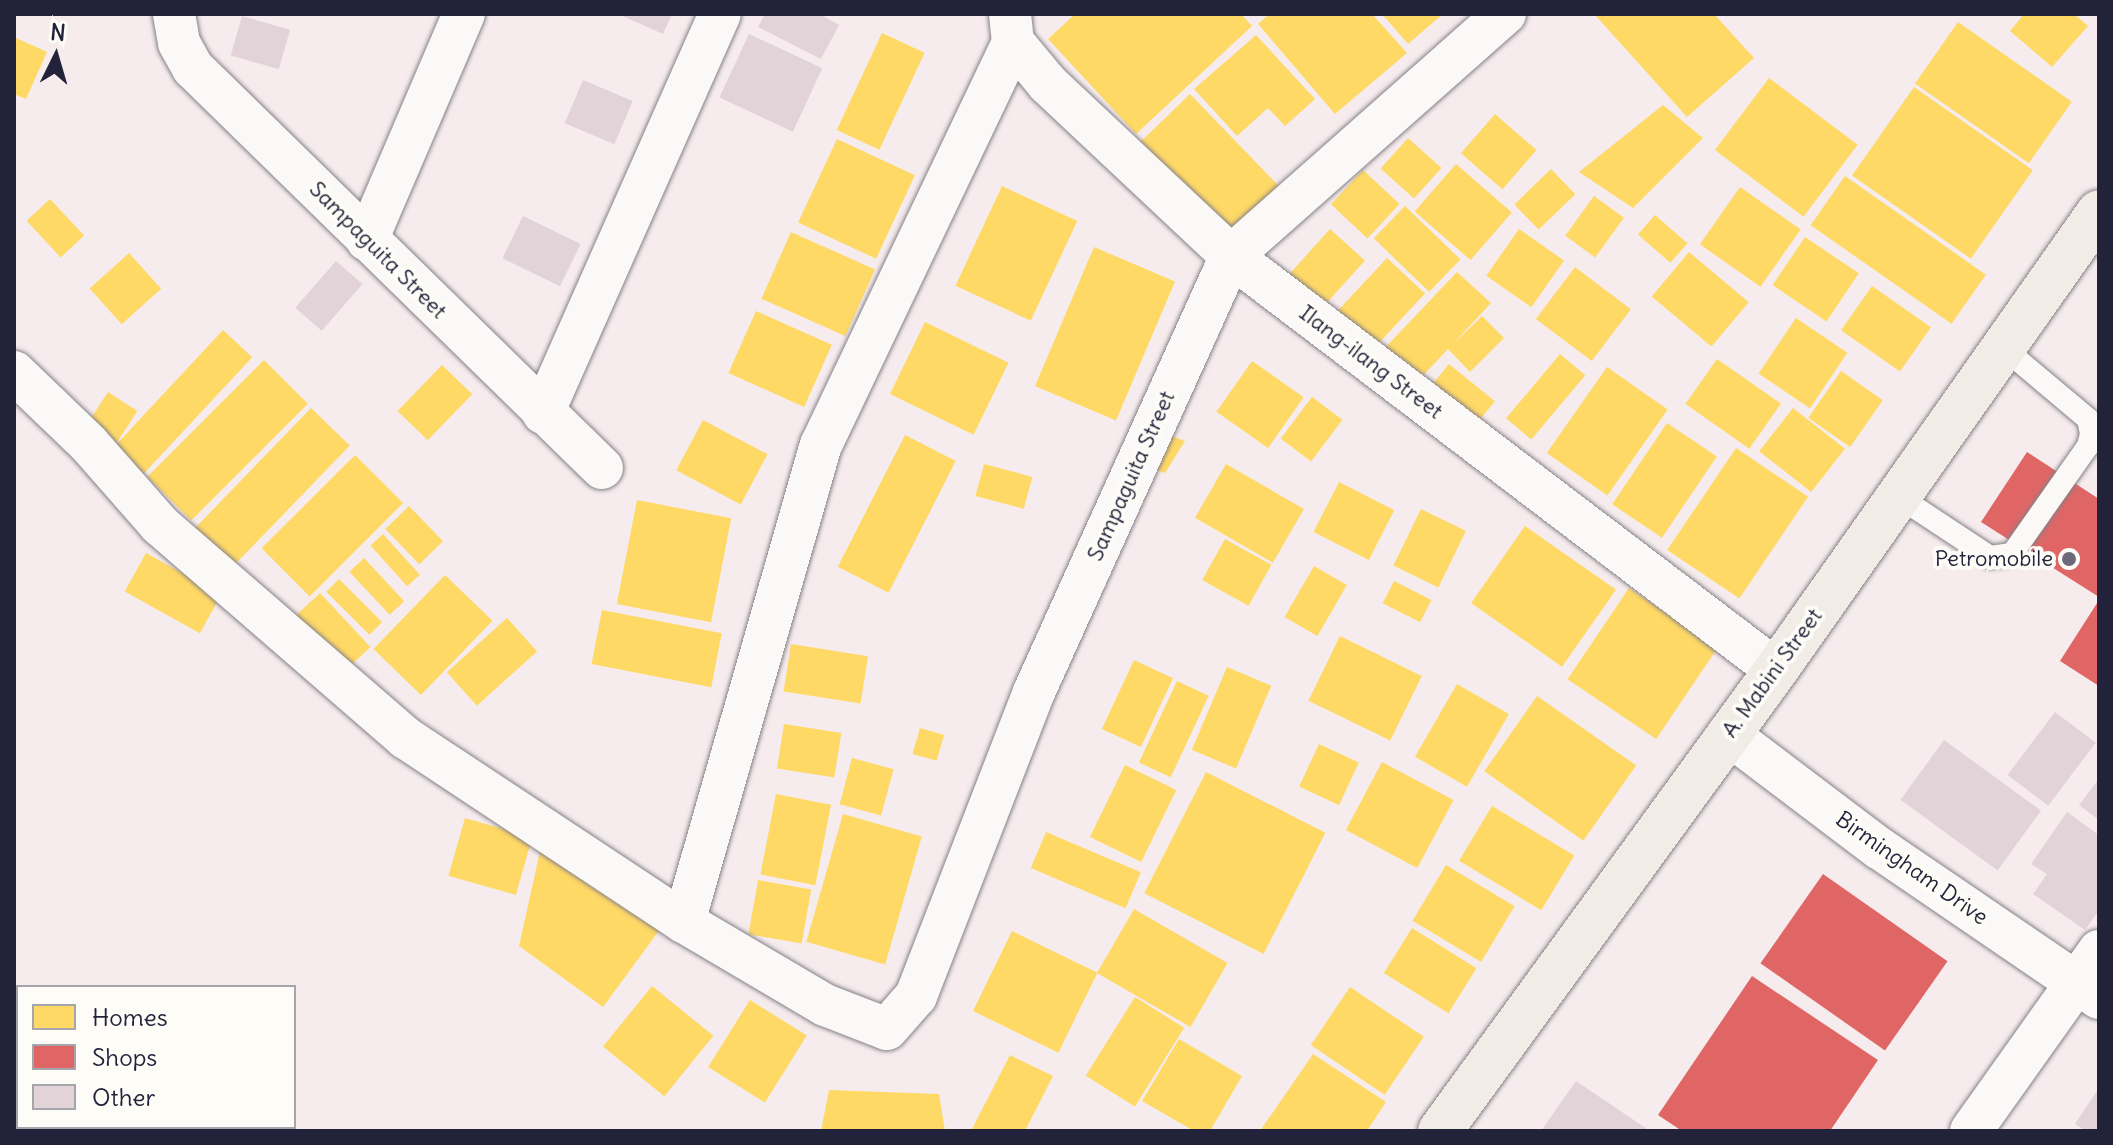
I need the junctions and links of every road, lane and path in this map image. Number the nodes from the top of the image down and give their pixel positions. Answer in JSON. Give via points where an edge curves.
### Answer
{"nodes":[{"id":1,"x":464,"y":14,"type":"edge"},
{"id":2,"x":720,"y":14,"type":"edge"},
{"id":3,"x":1505,"y":14,"type":"edge"},
{"id":4,"x":173,"y":17,"type":"edge"},
{"id":5,"x":1012,"y":28,"type":"edge"},
{"id":6,"x":2099,"y":212,"type":"edge"},
{"id":7,"x":367,"y":240,"type":"junction"},
{"id":8,"x":1231,"y":256,"type":"junction"},
{"id":9,"x":2005,"y":349,"type":"junction"},
{"id":10,"x":14,"y":372,"type":"edge"},
{"id":11,"x":543,"y":413,"type":"junction"},
{"id":12,"x":602,"y":468,"type":"dead end"},
{"id":13,"x":1896,"y":495,"type":"junction"},
{"id":14,"x":1776,"y":670,"type":"junction"},
{"id":15,"x":1728,"y":734,"type":"junction"},
{"id":16,"x":684,"y":922,"type":"junction"},
{"id":17,"x":2092,"y":977,"type":"edge"},
{"id":18,"x":1440,"y":1131,"type":"edge"},
{"id":19,"x":1971,"y":1131,"type":"edge"}],
"edges":[{"from":1,"to":7,"type":"street"},
{"from":2,"to":11,"type":"street"},
{"from":3,"to":8,"type":"street","name":"Sampaguita Street"},
{"from":4,"to":7,"type":"street","name":"Sampaguita Street","via":[[193,68]]},
{"from":5,"to":8,"type":"street","name":"Ilang-ilang Street","via":[[1048,84]]},
{"from":5,"to":16,"type":"street","via":[[821,445]]},
{"from":6,"to":9,"type":"main road","name":"A. Mabini Street"},
{"from":7,"to":11,"type":"street","name":"Sampaguita Street"},
{"from":8,"to":14,"type":"street","name":"Ilang-ilang Street"},
{"from":8,"to":16,"type":"street","name":"Sampaguita Street","via":[[1034,692],[916,996],[887,1029],[825,1005]]},
{"from":9,"to":13,"type":"main road","name":"A. Mabini Street"},
{"from":9,"to":13,"type":"lane","via":[[2088,419],[2091,434],[2088,446],[2012,554],[1990,557]]},
{"from":10,"to":16,"type":"street","via":[[88,443],[160,525],[406,738]]},
{"from":11,"to":12,"type":"street","name":"Sampaguita Street"},
{"from":13,"to":14,"type":"main road","name":"A. Mabini Street"},
{"from":14,"to":15,"type":"main road","name":"A. Mabini Street"},
{"from":15,"to":17,"type":"street","name":"Birmingham Drive","via":[[1879,848]]},
{"from":15,"to":18,"type":"main road","name":"A. Mabini Street"},
{"from":17,"to":19,"type":"street"}]}
